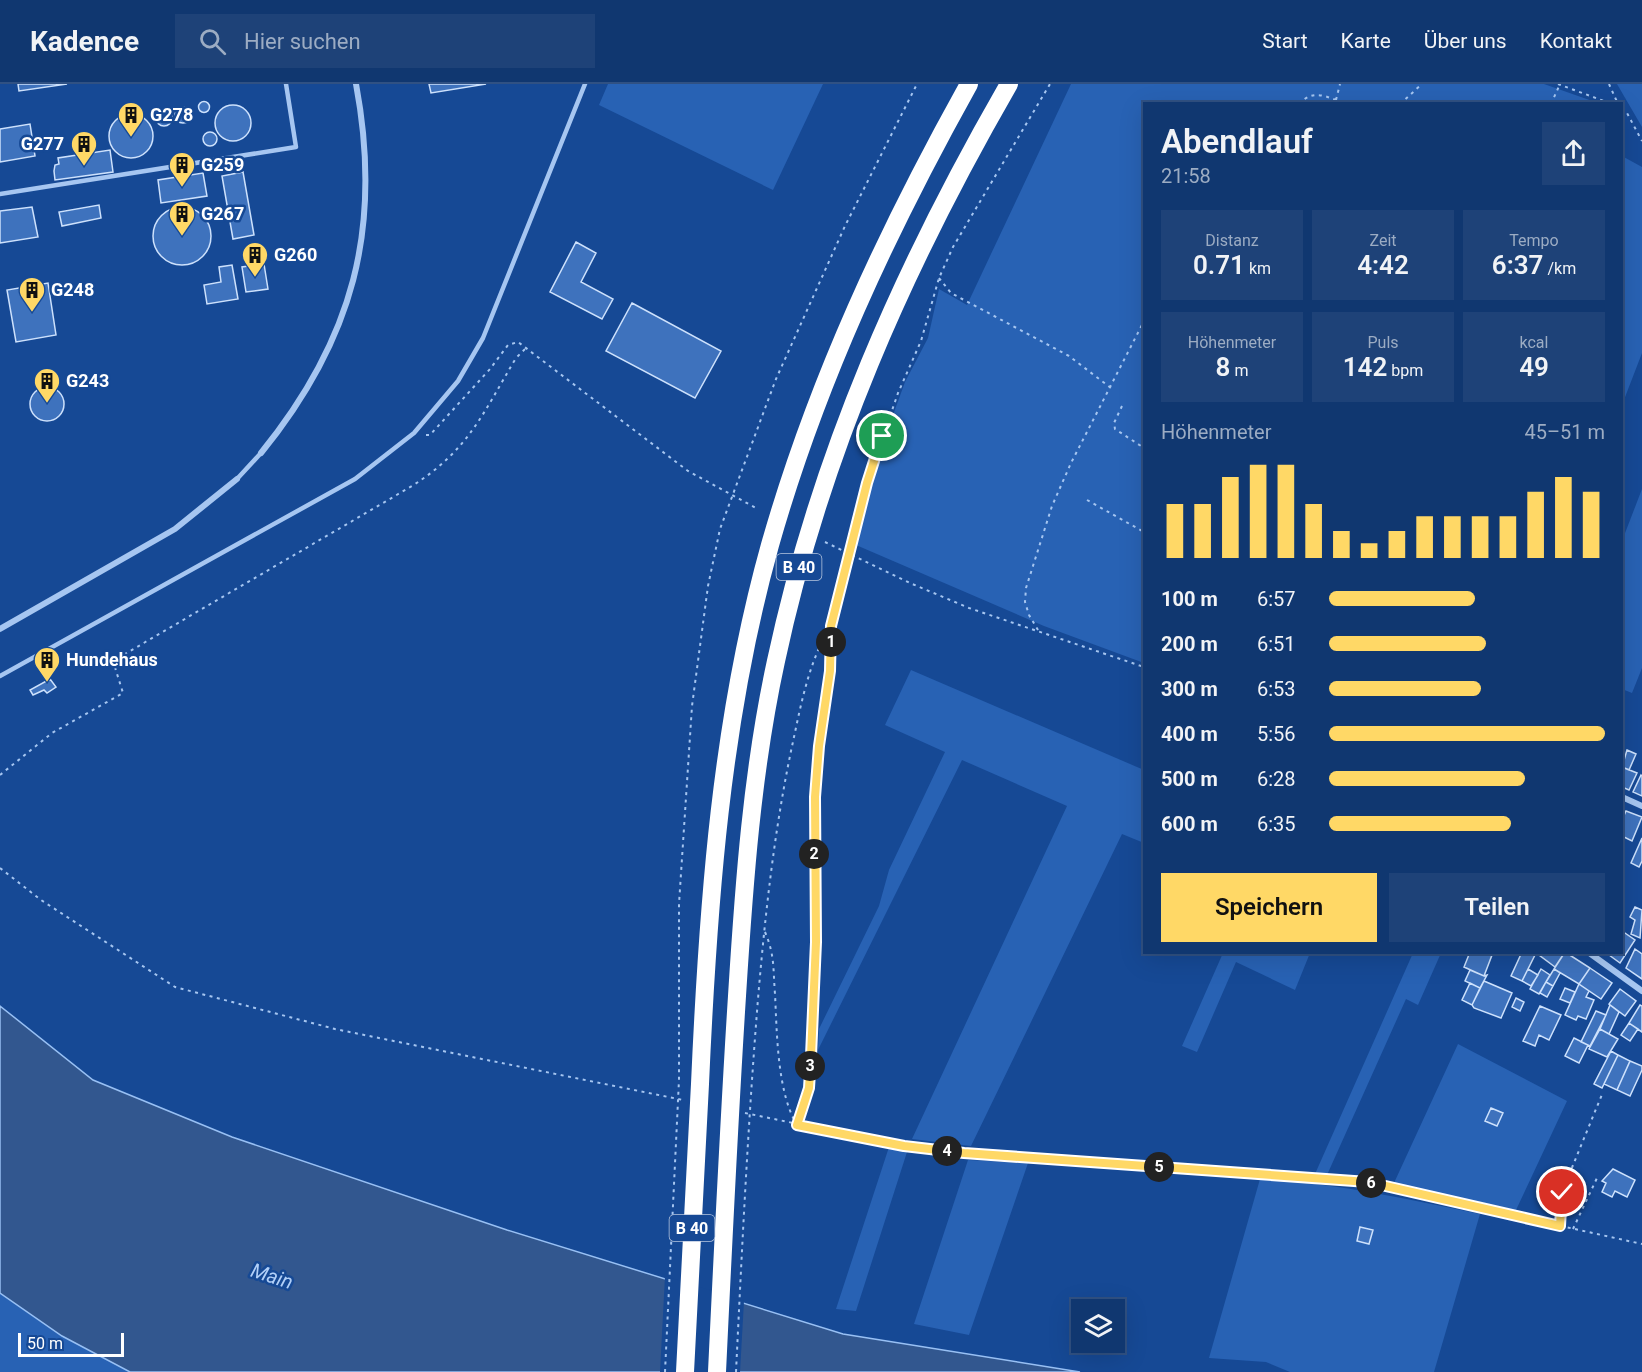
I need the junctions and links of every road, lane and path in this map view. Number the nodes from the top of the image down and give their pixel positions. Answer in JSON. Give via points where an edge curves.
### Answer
{"nodes":[{"id":1,"x":286,"y":84,"type":"edge"},
{"id":2,"x":356,"y":84,"type":"edge"},
{"id":3,"x":585,"y":84,"type":"edge"},
{"id":4,"x":916,"y":84,"type":"edge"},
{"id":5,"x":969,"y":84,"type":"edge"},
{"id":6,"x":1010,"y":84,"type":"edge"},
{"id":7,"x":1050,"y":84,"type":"edge"},
{"id":8,"x":1340,"y":84,"type":"edge"},
{"id":9,"x":1422,"y":84,"type":"edge"},
{"id":10,"x":1559,"y":84,"type":"edge"},
{"id":11,"x":1609,"y":84,"type":"edge"},
{"id":12,"x":1336,"y":100,"type":"junction"},
{"id":13,"x":1301,"y":102,"type":"edge"},
{"id":14,"x":1341,"y":102,"type":"edge"},
{"id":15,"x":1402,"y":102,"type":"edge"},
{"id":16,"x":1552,"y":102,"type":"edge"},
{"id":17,"x":1607,"y":102,"type":"edge"},
{"id":18,"x":1617,"y":102,"type":"edge"},
{"id":19,"x":1623,"y":109,"type":"edge"},
{"id":20,"x":1642,"y":141,"type":"edge"},
{"id":21,"x":0,"y":194,"type":"edge"},
{"id":22,"x":939,"y":278,"type":"junction"},
{"id":23,"x":1143,"y":323,"type":"edge"},
{"id":24,"x":526,"y":348,"type":"junction"},
{"id":25,"x":1111,"y":388,"type":"junction"},
{"id":26,"x":1122,"y":406,"type":"dead end"},
{"id":27,"x":414,"y":434,"type":"junction"},
{"id":28,"x":1143,"y":447,"type":"edge"},
{"id":29,"x":261,"y":453,"type":"joint"},
{"id":30,"x":237,"y":480,"type":"joint"},
{"id":31,"x":734,"y":494,"type":"junction"},
{"id":32,"x":1087,"y":500,"type":"dead end"},
{"id":33,"x":756,"y":508,"type":"dead end"},
{"id":34,"x":1143,"y":531,"type":"edge"},
{"id":35,"x":825,"y":542,"type":"dead end"},
{"id":36,"x":850,"y":554,"type":"junction"},
{"id":37,"x":831,"y":626,"type":"junction"},
{"id":38,"x":0,"y":629,"type":"edge"},
{"id":39,"x":1038,"y":630,"type":"junction"},
{"id":40,"x":1143,"y":667,"type":"edge"},
{"id":41,"x":0,"y":676,"type":"edge"},
{"id":42,"x":0,"y":775,"type":"edge"},
{"id":43,"x":1623,"y":797,"type":"edge"},
{"id":44,"x":1642,"y":806,"type":"edge"},
{"id":45,"x":0,"y":868,"type":"edge"},
{"id":46,"x":764,"y":931,"type":"junction"},
{"id":47,"x":1591,"y":954,"type":"edge"},
{"id":48,"x":1642,"y":991,"type":"edge"},
{"id":49,"x":1603,"y":1092,"type":"dead end"},
{"id":50,"x":689,"y":1101,"type":"dead end"},
{"id":51,"x":745,"y":1113,"type":"dead end"},
{"id":52,"x":797,"y":1125,"type":"junction"},
{"id":53,"x":1597,"y":1178,"type":"dead end"},
{"id":54,"x":1560,"y":1226,"type":"junction"},
{"id":55,"x":1573,"y":1229,"type":"junction"},
{"id":56,"x":1642,"y":1244,"type":"edge"},
{"id":57,"x":665,"y":1372,"type":"edge"},
{"id":58,"x":685,"y":1372,"type":"edge"},
{"id":59,"x":717,"y":1372,"type":"edge"},
{"id":60,"x":736,"y":1372,"type":"edge"}],
"edges":[{"from":1,"to":21,"type":"lane","via":[[296,147]]},
{"from":2,"to":29,"type":"street","via":[[366,194],[349,298],[308,391]]},
{"from":3,"to":27,"type":"lane","via":[[483,338],[458,381]]},
{"from":4,"to":31,"type":"path","via":[[802,317]]},
{"from":5,"to":58,"type":"highway","number":"B 40","via":[[926,162],[844,334],[796,460],[770,547],[732,724],[705,958]]},
{"from":6,"to":59,"type":"highway","number":"B 40","via":[[956,178],[899,291],[847,416],[804,547],[775,664],[747,860]]},
{"from":7,"to":22,"type":"path","via":[[953,247]]},
{"from":8,"to":12,"type":"path"},
{"from":9,"to":15,"type":"path"},
{"from":10,"to":16,"type":"path"},
{"from":10,"to":17,"type":"path"},
{"from":11,"to":18,"type":"path"},
{"from":12,"to":13,"type":"path","via":[[1316,93]]},
{"from":12,"to":14,"type":"path"},
{"from":19,"to":20,"type":"path"},
{"from":22,"to":25,"type":"path","via":[[951,293],[1069,356]]},
{"from":22,"to":36,"type":"path","via":[[921,341],[870,474]]},
{"from":23,"to":25,"type":"path"},
{"from":24,"to":27,"type":"path","via":[[518,342],[508,345],[430,435]]},
{"from":24,"to":31,"type":"path","via":[[688,471]]},
{"from":24,"to":42,"type":"path","via":[[516,358],[463,446],[446,463],[113,661],[123,693],[52,733]]},
{"from":25,"to":39,"type":"path","via":[[1059,488],[1034,560],[1025,602]]},
{"from":26,"to":28,"type":"path","via":[[1113,423],[1115,429]]},
{"from":27,"to":41,"type":"lane","via":[[355,478]]},
{"from":29,"to":30,"type":"lane"},
{"from":30,"to":38,"type":"street","via":[[175,529]]},
{"from":31,"to":33,"type":"path"},
{"from":31,"to":57,"type":"path","via":[[720,529],[692,706],[679,904],[679,1080]]},
{"from":32,"to":34,"type":"path"},
{"from":35,"to":36,"type":"path"},
{"from":36,"to":37,"type":"path"},
{"from":36,"to":39,"type":"path","via":[[950,600]]},
{"from":37,"to":46,"type":"path","via":[[819,644],[785,780]]},
{"from":37,"to":52,"type":"path","via":[[830,671],[815,797],[816,942],[809,1088]]},
{"from":39,"to":40,"type":"path"},
{"from":43,"to":44,"type":"street"},
{"from":45,"to":50,"type":"path","via":[[41,900],[176,987],[335,1029]]},
{"from":46,"to":52,"type":"path","via":[[774,952],[776,1018],[787,1108]]},
{"from":46,"to":60,"type":"path","via":[[750,1095]]},
{"from":47,"to":48,"type":"street"},
{"from":49,"to":54,"type":"path","via":[[1562,1192]]},
{"from":51,"to":52,"type":"path"},
{"from":52,"to":54,"type":"path","via":[[904,1146],[964,1153],[1368,1182]]},
{"from":53,"to":55,"type":"path"},
{"from":54,"to":55,"type":"path"},
{"from":55,"to":56,"type":"path"}]}
